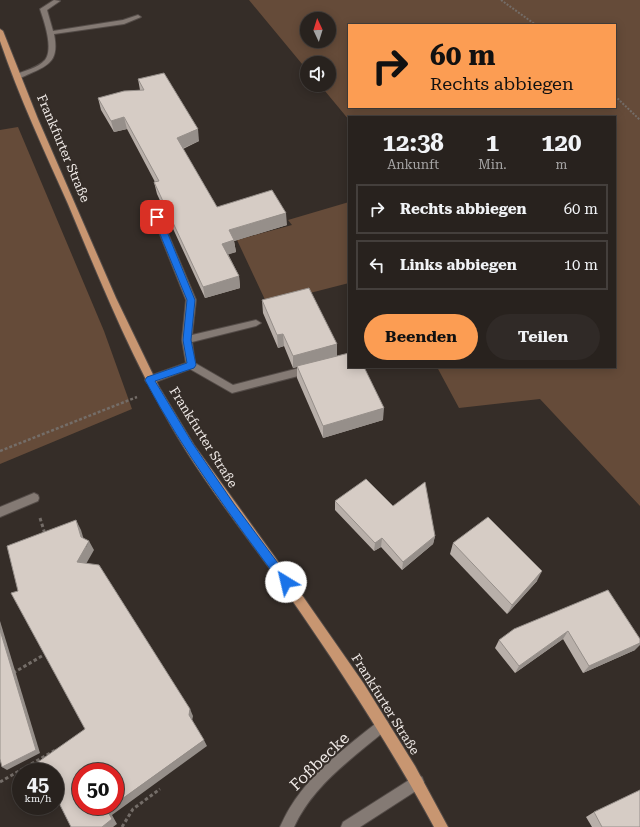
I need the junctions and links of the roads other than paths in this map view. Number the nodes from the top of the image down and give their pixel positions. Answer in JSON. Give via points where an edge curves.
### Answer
{"nodes":[{"id":1,"x":57,"y":1,"type":"dead end"},
{"id":2,"x":138,"y":17,"type":"dead end"},
{"id":3,"x":0,"y":31,"type":"edge"},
{"id":4,"x":50,"y":33,"type":"junction"},
{"id":5,"x":17,"y":76,"type":"junction"},
{"id":6,"x":157,"y":217,"type":"dead end"},
{"id":7,"x":256,"y":323,"type":"dead end"},
{"id":8,"x":187,"y":340,"type":"junction"},
{"id":9,"x":191,"y":365,"type":"junction"},
{"id":10,"x":320,"y":366,"type":"edge"},
{"id":11,"x":150,"y":380,"type":"junction"},
{"id":12,"x":34,"y":498,"type":"dead end"},
{"id":13,"x":0,"y":512,"type":"edge"},
{"id":14,"x":383,"y":725,"type":"junction"},
{"id":15,"x":417,"y":782,"type":"junction"},
{"id":16,"x":287,"y":827,"type":"edge"},
{"id":17,"x":348,"y":827,"type":"edge"},
{"id":18,"x":441,"y":827,"type":"edge"}],
"edges":[{"from":1,"to":4,"type":"street","via":[[43,9]]},
{"from":2,"to":4,"type":"street","via":[[124,22]]},
{"from":3,"to":5,"type":"main road","name":"Frankfurter Straße"},
{"from":4,"to":5,"type":"street","via":[[51,56],[47,62]]},
{"from":5,"to":11,"type":"main road","name":"Frankfurter Straße","via":[[120,317]]},
{"from":6,"to":8,"type":"street","via":[[191,300]]},
{"from":7,"to":8,"type":"street"},
{"from":8,"to":9,"type":"street"},
{"from":9,"to":10,"type":"street","via":[[232,389]]},
{"from":9,"to":11,"type":"street"},
{"from":11,"to":14,"type":"main road","name":"Frankfurter Straße","via":[[230,507],[304,606]]},
{"from":12,"to":13,"type":"street"},
{"from":14,"to":15,"type":"main road","name":"Frankfurter Straße"},
{"from":14,"to":16,"type":"street","name":"Foßbecke","via":[[326,773],[293,811]]},
{"from":15,"to":17,"type":"street"},
{"from":15,"to":18,"type":"main road","name":"Frankfurter Straße"}]}
